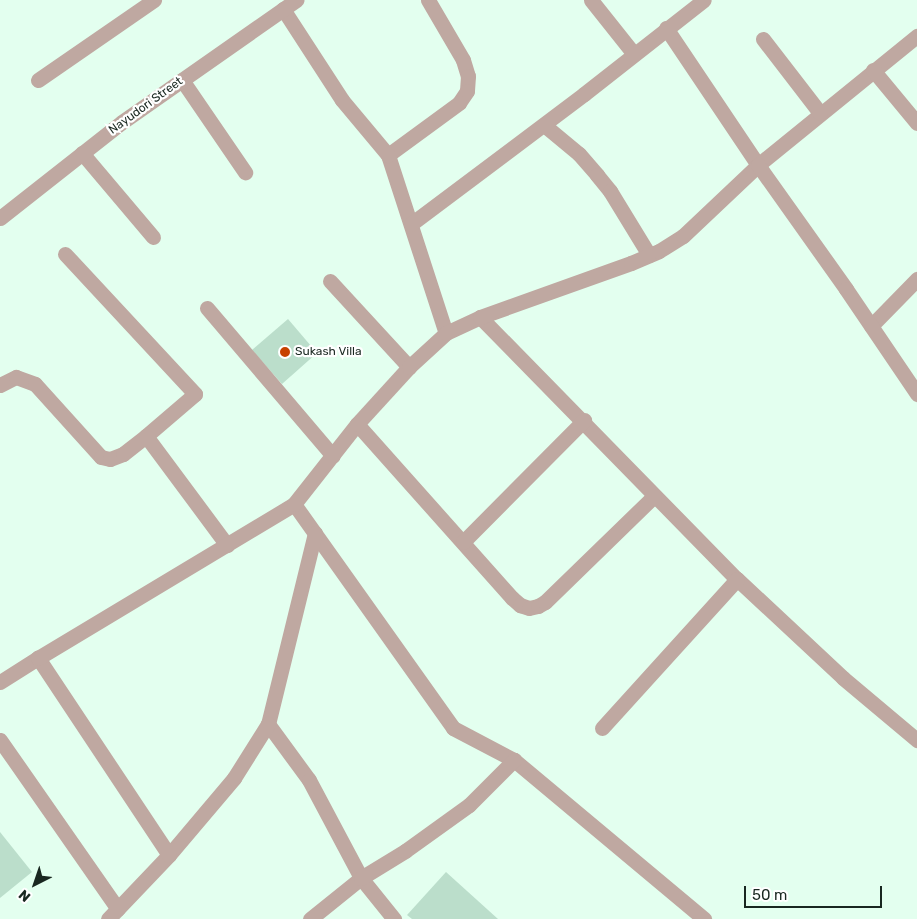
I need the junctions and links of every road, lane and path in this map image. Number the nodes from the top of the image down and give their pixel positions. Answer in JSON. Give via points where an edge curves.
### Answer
{"nodes":[{"id":1,"x":154,"y":0,"type":"edge"},
{"id":2,"x":296,"y":0,"type":"edge"},
{"id":3,"x":428,"y":0,"type":"edge"},
{"id":4,"x":591,"y":0,"type":"edge"},
{"id":5,"x":704,"y":0,"type":"edge"},
{"id":6,"x":283,"y":9,"type":"junction"},
{"id":7,"x":666,"y":28,"type":"junction"},
{"id":8,"x":917,"y":36,"type":"edge"},
{"id":9,"x":763,"y":40,"type":"dead end"},
{"id":10,"x":634,"y":54,"type":"junction"},
{"id":11,"x":873,"y":70,"type":"junction"},
{"id":12,"x":38,"y":80,"type":"dead end"},
{"id":13,"x":182,"y":80,"type":"junction"},
{"id":14,"x":820,"y":113,"type":"junction"},
{"id":15,"x":917,"y":123,"type":"edge"},
{"id":16,"x":544,"y":125,"type":"junction"},
{"id":17,"x":82,"y":153,"type":"junction"},
{"id":18,"x":388,"y":155,"type":"junction"},
{"id":19,"x":758,"y":165,"type":"junction"},
{"id":20,"x":245,"y":172,"type":"dead end"},
{"id":21,"x":0,"y":218,"type":"edge"},
{"id":22,"x":411,"y":224,"type":"junction"},
{"id":23,"x":153,"y":237,"type":"dead end"},
{"id":24,"x":65,"y":254,"type":"dead end"},
{"id":25,"x":649,"y":255,"type":"junction"},
{"id":26,"x":917,"y":279,"type":"edge"},
{"id":27,"x":330,"y":281,"type":"dead end"},
{"id":28,"x":206,"y":308,"type":"dead end"},
{"id":29,"x":480,"y":317,"type":"junction"},
{"id":30,"x":871,"y":326,"type":"junction"},
{"id":31,"x":446,"y":333,"type":"junction"},
{"id":32,"x":409,"y":367,"type":"junction"},
{"id":33,"x":0,"y":385,"type":"edge"},
{"id":34,"x":917,"y":394,"type":"edge"},
{"id":35,"x":584,"y":420,"type":"junction"},
{"id":36,"x":358,"y":424,"type":"junction"},
{"id":37,"x":146,"y":436,"type":"junction"},
{"id":38,"x":333,"y":456,"type":"junction"},
{"id":39,"x":654,"y":496,"type":"junction"},
{"id":40,"x":294,"y":504,"type":"junction"},
{"id":41,"x":315,"y":532,"type":"junction"},
{"id":42,"x":463,"y":542,"type":"junction"},
{"id":43,"x":227,"y":545,"type":"junction"},
{"id":44,"x":737,"y":579,"type":"junction"},
{"id":45,"x":38,"y":658,"type":"junction"},
{"id":46,"x":0,"y":682,"type":"edge"},
{"id":47,"x":268,"y":724,"type":"junction"},
{"id":48,"x":602,"y":728,"type":"dead end"},
{"id":49,"x":0,"y":740,"type":"edge"},
{"id":50,"x":917,"y":740,"type":"edge"},
{"id":51,"x":514,"y":760,"type":"junction"},
{"id":52,"x":169,"y":854,"type":"junction"},
{"id":53,"x":361,"y":878,"type":"junction"},
{"id":54,"x":113,"y":914,"type":"edge"},
{"id":55,"x":310,"y":919,"type":"edge"},
{"id":56,"x":394,"y":919,"type":"edge"},
{"id":57,"x":704,"y":919,"type":"edge"}],
"edges":[{"from":1,"to":12,"type":"street"},
{"from":2,"to":6,"type":"street","name":"Nayudori Street"},
{"from":3,"to":18,"type":"street","via":[[463,60],[468,76],[467,91],[459,102]]},
{"from":4,"to":10,"type":"street"},
{"from":5,"to":7,"type":"street"},
{"from":6,"to":13,"type":"street","name":"Nayudori Street"},
{"from":6,"to":18,"type":"street","via":[[342,100]]},
{"from":7,"to":10,"type":"street"},
{"from":7,"to":19,"type":"street"},
{"from":8,"to":11,"type":"street"},
{"from":9,"to":14,"type":"street"},
{"from":10,"to":16,"type":"street"},
{"from":11,"to":14,"type":"street"},
{"from":11,"to":15,"type":"street"},
{"from":13,"to":17,"type":"street","name":"Nayudori Street"},
{"from":13,"to":20,"type":"street"},
{"from":14,"to":19,"type":"street"},
{"from":16,"to":22,"type":"street"},
{"from":16,"to":25,"type":"street","via":[[579,154],[598,175]]},
{"from":17,"to":21,"type":"street","name":"Nayudori Street"},
{"from":17,"to":23,"type":"street"},
{"from":18,"to":22,"type":"street"},
{"from":19,"to":25,"type":"street","via":[[683,236]]},
{"from":19,"to":30,"type":"street"},
{"from":22,"to":31,"type":"street"},
{"from":24,"to":37,"type":"street","via":[[195,394]]},
{"from":25,"to":29,"type":"street"},
{"from":26,"to":30,"type":"street"},
{"from":27,"to":32,"type":"street"},
{"from":28,"to":38,"type":"street"},
{"from":29,"to":31,"type":"street"},
{"from":29,"to":35,"type":"street"},
{"from":30,"to":34,"type":"street"},
{"from":31,"to":32,"type":"street"},
{"from":32,"to":36,"type":"street"},
{"from":33,"to":37,"type":"street","via":[[16,377],[35,384],[101,457],[122,454]]},
{"from":35,"to":39,"type":"street"},
{"from":35,"to":42,"type":"street"},
{"from":36,"to":38,"type":"street"},
{"from":36,"to":42,"type":"street"},
{"from":37,"to":43,"type":"street"},
{"from":38,"to":40,"type":"street"},
{"from":39,"to":42,"type":"street","via":[[538,606],[520,605]]},
{"from":39,"to":44,"type":"street"},
{"from":40,"to":41,"type":"street"},
{"from":40,"to":43,"type":"street"},
{"from":41,"to":47,"type":"street"},
{"from":41,"to":51,"type":"street","via":[[453,728]]},
{"from":43,"to":45,"type":"street"},
{"from":44,"to":48,"type":"street"},
{"from":44,"to":50,"type":"street","via":[[843,678]]},
{"from":45,"to":46,"type":"street"},
{"from":45,"to":52,"type":"street"},
{"from":47,"to":52,"type":"street","via":[[234,778]]},
{"from":47,"to":53,"type":"street","via":[[309,780]]},
{"from":49,"to":54,"type":"street"},
{"from":51,"to":53,"type":"street","via":[[469,805]]},
{"from":51,"to":57,"type":"street"},
{"from":52,"to":54,"type":"street"},
{"from":53,"to":55,"type":"street"},
{"from":53,"to":56,"type":"street"}]}
